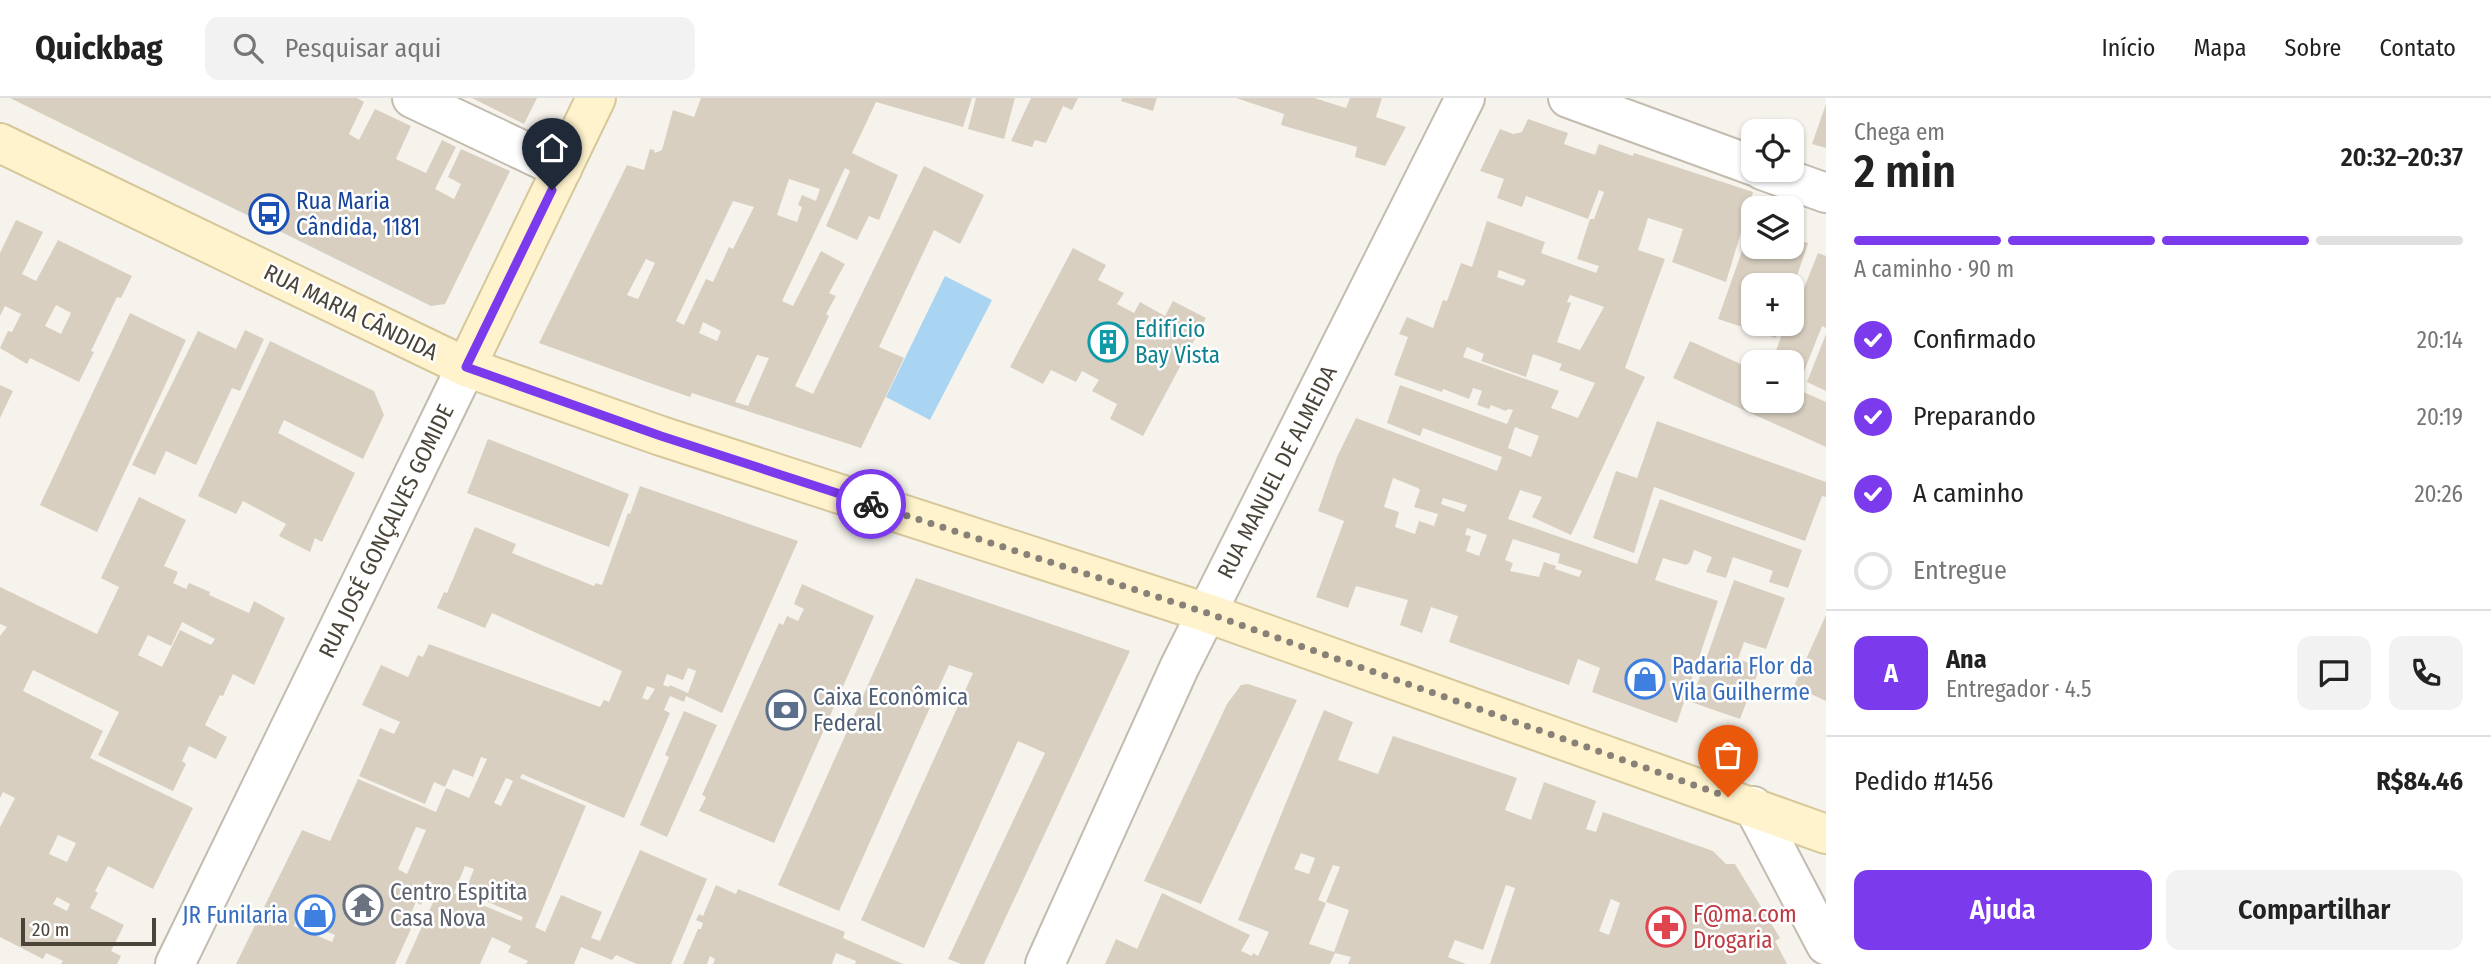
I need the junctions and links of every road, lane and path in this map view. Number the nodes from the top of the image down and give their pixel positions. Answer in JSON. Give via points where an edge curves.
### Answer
{"nodes":[{"id":1,"x":412,"y":98,"type":"edge"},
{"id":2,"x":596,"y":98,"type":"edge"},
{"id":3,"x":1465,"y":98,"type":"edge"},
{"id":4,"x":1568,"y":98,"type":"edge"},
{"id":5,"x":0,"y":143,"type":"edge"},
{"id":6,"x":1741,"y":161,"type":"edge"},
{"id":7,"x":562,"y":169,"type":"junction"},
{"id":8,"x":1795,"y":182,"type":"edge"},
{"id":9,"x":1826,"y":193,"type":"edge"},
{"id":10,"x":466,"y":367,"type":"junction"},
{"id":11,"x":1207,"y":613,"type":"junction"},
{"id":12,"x":1753,"y":806,"type":"junction"},
{"id":13,"x":1826,"y":834,"type":"edge"},
{"id":14,"x":1826,"y":945,"type":"edge"},
{"id":15,"x":175,"y":964,"type":"edge"},
{"id":16,"x":1045,"y":964,"type":"edge"}],
"edges":[{"from":1,"to":7,"type":"street"},
{"from":2,"to":7,"type":"main road","name":"RUA JOSÉ GONÇALVES GOMIDE"},
{"from":3,"to":11,"type":"street","name":"RUA MANUEL DE ALMEIDA"},
{"from":4,"to":6,"type":"street"},
{"from":5,"to":10,"type":"main road","name":"RUA MARIA CÂNDIDA"},
{"from":7,"to":10,"type":"main road","name":"RUA JOSÉ GONÇALVES GOMIDE"},
{"from":8,"to":9,"type":"street"},
{"from":10,"to":11,"type":"main road","name":"RUA MARIA CÂNDIDA","via":[[661,436]]},
{"from":10,"to":15,"type":"street","name":"RUA JOSÉ GONÇALVES GOMIDE"},
{"from":11,"to":12,"type":"main road","name":"RUA MARIA CÂNDIDA"},
{"from":11,"to":16,"type":"street","name":"RUA MANUEL DE ALMEIDA"},
{"from":12,"to":13,"type":"main road","name":"RUA MARIA CÂNDIDA"},
{"from":12,"to":14,"type":"street"}]}
